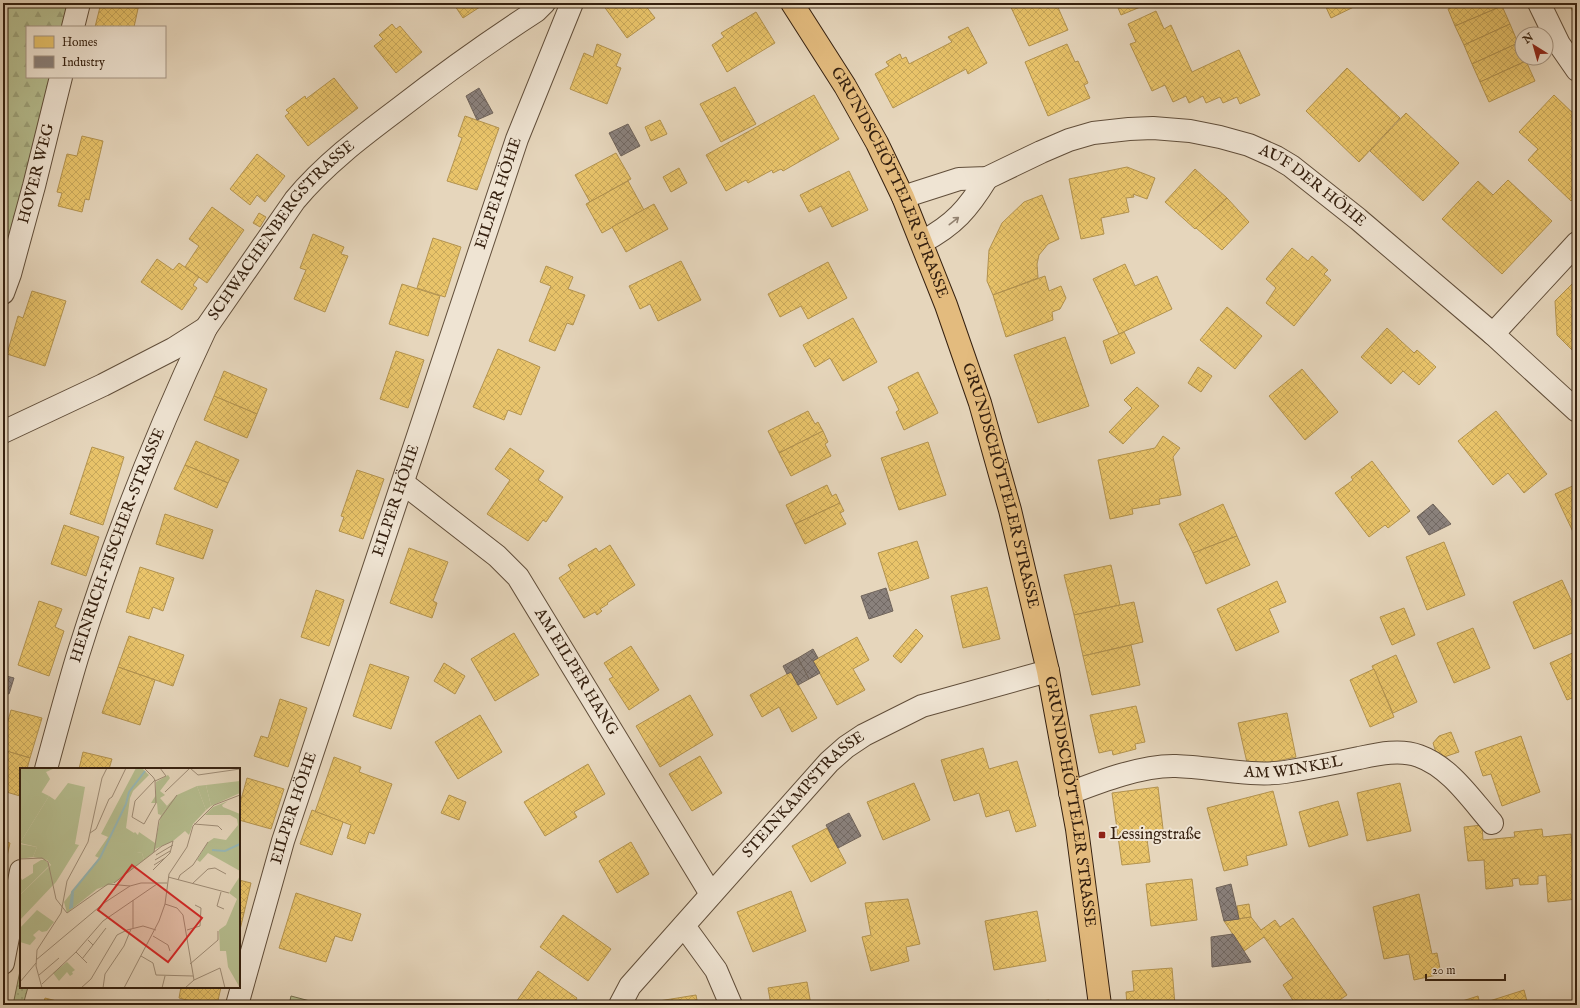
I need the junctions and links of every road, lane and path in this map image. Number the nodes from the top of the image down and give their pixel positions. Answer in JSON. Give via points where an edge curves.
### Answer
{"nodes":[{"id":1,"x":79,"y":3,"type":"edge"},
{"id":2,"x":544,"y":3,"type":"edge"},
{"id":3,"x":572,"y":3,"type":"edge"},
{"id":4,"x":792,"y":3,"type":"edge"},
{"id":5,"x":1539,"y":3,"type":"edge"},
{"id":6,"x":73,"y":26,"type":"edge"},
{"id":7,"x":1577,"y":70,"type":"edge"},
{"id":8,"x":61,"y":78,"type":"edge"},
{"id":9,"x":987,"y":178,"type":"junction"},
{"id":10,"x":903,"y":197,"type":"junction"},
{"id":11,"x":922,"y":242,"type":"junction"},
{"id":12,"x":1577,"y":243,"type":"edge"},
{"id":13,"x":3,"y":293,"type":"edge"},
{"id":14,"x":206,"y":328,"type":"junction"},
{"id":15,"x":1493,"y":334,"type":"junction"},
{"id":16,"x":1577,"y":411,"type":"edge"},
{"id":17,"x":3,"y":432,"type":"edge"},
{"id":18,"x":403,"y":484,"type":"junction"},
{"id":19,"x":1048,"y":671,"type":"junction"},
{"id":20,"x":46,"y":768,"type":"edge"},
{"id":21,"x":1070,"y":793,"type":"junction"},
{"id":22,"x":1492,"y":823,"type":"dead end"},
{"id":23,"x":20,"y":876,"type":"edge"},
{"id":24,"x":711,"y":894,"type":"junction"},
{"id":25,"x":684,"y":926,"type":"junction"},
{"id":26,"x":3,"y":963,"type":"edge"},
{"id":27,"x":237,"y":1005,"type":"edge"},
{"id":28,"x":620,"y":1005,"type":"edge"},
{"id":29,"x":731,"y":1005,"type":"edge"},
{"id":30,"x":1100,"y":1005,"type":"edge"}],
"edges":[{"from":1,"to":6,"type":"street"},
{"from":2,"to":14,"type":"street","name":"SCHWACHENBERGSTRASSE","via":[[457,64],[372,129],[309,184],[295,200]]},
{"from":3,"to":18,"type":"street","name":"EILPER HÖHE","via":[[517,139]]},
{"from":4,"to":10,"type":"main road","name":"GRUNDSCHÖTTELER STRASSE","via":[[845,86]]},
{"from":5,"to":7,"type":"street","via":[[1559,44]]},
{"from":8,"to":13,"type":"street","name":"HOVER WEG","via":[[32,194]]},
{"from":9,"to":10,"type":"street","name":"AUF DER HÖHE","via":[[959,180]]},
{"from":11,"to":9,"type":"street","one_way":true,"via":[[959,217],[974,201]]},
{"from":9,"to":15,"type":"street","name":"AUF DER HÖHE","via":[[1069,140],[1130,129],[1190,131],[1249,145],[1276,157],[1310,180]]},
{"from":10,"to":11,"type":"main road","name":"GRUNDSCHÖTTELER STRASSE"},
{"from":11,"to":19,"type":"main road","name":"GRUNDSCHÖTTELER STRASSE","via":[[980,403],[1010,510]]},
{"from":12,"to":15,"type":"street"},
{"from":14,"to":17,"type":"street","name":"SCHWACHENBERGSTRASSE","via":[[104,385]]},
{"from":14,"to":20,"type":"street","name":"HEINRICH-FISCHER-STRASSE","via":[[180,381],[107,568],[77,658]]},
{"from":15,"to":16,"type":"street","name":"AUF DER HÖHE"},
{"from":18,"to":24,"type":"street","name":"AM EILPER HANG","via":[[497,556],[518,578]]},
{"from":18,"to":27,"type":"street","name":"EILPER HÖHE","via":[[283,841]]},
{"from":19,"to":21,"type":"main road","name":"GRUNDSCHÖTTELER STRASSE"},
{"from":19,"to":24,"type":"street","name":"STEINKAMPSTRASSE","via":[[922,706],[864,735],[828,762]]},
{"from":21,"to":22,"type":"street","name":"AM WINKEL","via":[[1150,769],[1174,766],[1263,773],[1284,772],[1395,752],[1418,755],[1434,763],[1453,778]]},
{"from":21,"to":30,"type":"main road","name":"GRUNDSCHÖTTELER STRASSE","via":[[1080,849]]},
{"from":23,"to":26,"type":"street"},
{"from":24,"to":25,"type":"street","name":"STEINKAMPSTRASSE"},
{"from":25,"to":28,"type":"street","name":"STEINKAMPSTRASSE","via":[[630,986]]},
{"from":25,"to":29,"type":"street","via":[[716,970]]}]}
